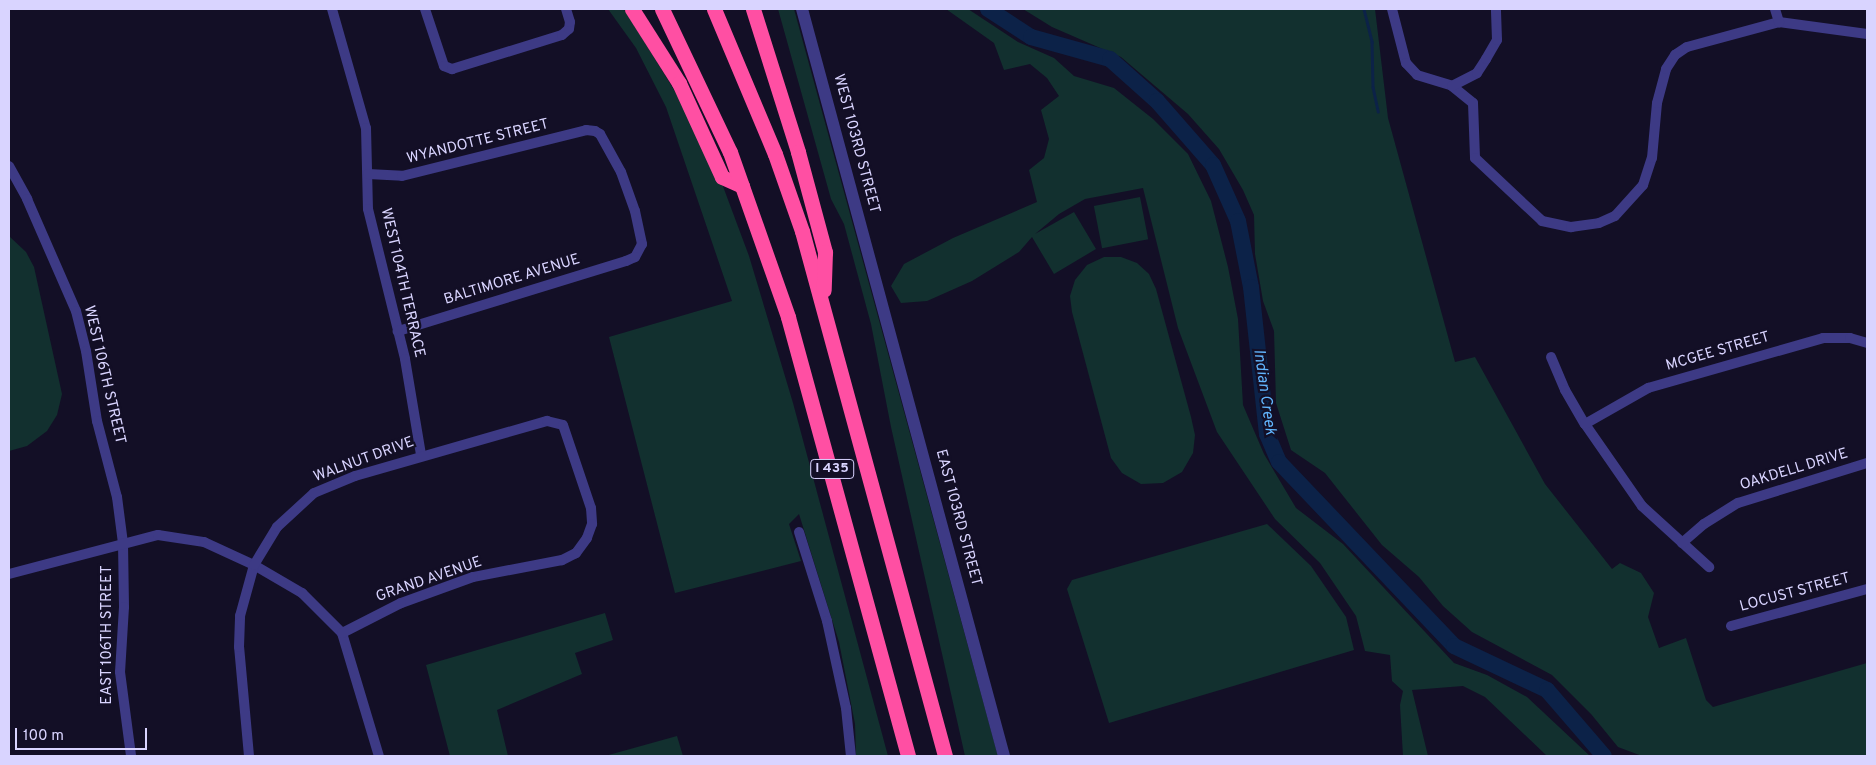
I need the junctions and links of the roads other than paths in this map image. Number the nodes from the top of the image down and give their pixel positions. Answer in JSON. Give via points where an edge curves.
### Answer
{"nodes":[{"id":1,"x":332,"y":9,"type":"edge"},
{"id":2,"x":425,"y":9,"type":"edge"},
{"id":3,"x":566,"y":9,"type":"edge"},
{"id":4,"x":632,"y":9,"type":"edge"},
{"id":5,"x":662,"y":9,"type":"edge"},
{"id":6,"x":714,"y":9,"type":"edge"},
{"id":7,"x":753,"y":9,"type":"edge"},
{"id":8,"x":802,"y":9,"type":"edge"},
{"id":9,"x":1496,"y":9,"type":"edge"},
{"id":10,"x":1775,"y":9,"type":"edge"},
{"id":11,"x":1393,"y":13,"type":"edge"},
{"id":12,"x":1779,"y":22,"type":"junction"},
{"id":13,"x":1867,"y":34,"type":"edge"},
{"id":14,"x":1452,"y":86,"type":"junction"},
{"id":15,"x":9,"y":166,"type":"edge"},
{"id":16,"x":368,"y":174,"type":"junction"},
{"id":17,"x":742,"y":186,"type":"junction"},
{"id":18,"x":635,"y":257,"type":"joint"},
{"id":19,"x":878,"y":288,"type":"joint"},
{"id":20,"x":824,"y":307,"type":"junction"},
{"id":21,"x":398,"y":331,"type":"junction"},
{"id":22,"x":1867,"y":343,"type":"edge"},
{"id":23,"x":1551,"y":357,"type":"dead end"},
{"id":24,"x":1585,"y":424,"type":"junction"},
{"id":25,"x":421,"y":455,"type":"junction"},
{"id":26,"x":1867,"y":463,"type":"edge"},
{"id":27,"x":799,"y":532,"type":"dead end"},
{"id":28,"x":123,"y":543,"type":"junction"},
{"id":29,"x":1682,"y":543,"type":"junction"},
{"id":30,"x":583,"y":544,"type":"joint"},
{"id":31,"x":254,"y":564,"type":"junction"},
{"id":32,"x":1710,"y":567,"type":"dead end"},
{"id":33,"x":9,"y":574,"type":"edge"},
{"id":34,"x":1867,"y":589,"type":"edge"},
{"id":35,"x":1731,"y":626,"type":"dead end"},
{"id":36,"x":342,"y":634,"type":"junction"},
{"id":37,"x":851,"y":754,"type":"edge"},
{"id":38,"x":131,"y":756,"type":"edge"},
{"id":39,"x":249,"y":756,"type":"edge"},
{"id":40,"x":379,"y":756,"type":"edge"},
{"id":41,"x":908,"y":756,"type":"edge"},
{"id":42,"x":945,"y":756,"type":"edge"},
{"id":43,"x":1004,"y":756,"type":"edge"}],
"edges":[{"from":1,"to":16,"type":"street","name":"WEST 104TH TERRACE","via":[[366,128]]},
{"from":2,"to":3,"type":"street","via":[[444,66],[452,69],[562,35],[569,29]]},
{"from":4,"to":17,"type":"highway","via":[[679,83],[722,177]]},
{"from":5,"to":17,"type":"highway","number":"I 435","via":[[707,102]]},
{"from":6,"to":20,"type":"highway","number":"I 435","via":[[778,161]]},
{"from":7,"to":20,"type":"highway","via":[[798,152],[825,252]]},
{"from":8,"to":19,"type":"street","name":"WEST 103RD STREET"},
{"from":9,"to":14,"type":"street","via":[[1497,40],[1477,73]]},
{"from":10,"to":12,"type":"street"},
{"from":11,"to":14,"type":"street","via":[[1406,63],[1417,75]]},
{"from":12,"to":13,"type":"street"},
{"from":12,"to":14,"type":"street","via":[[1687,48],[1675,55],[1666,69],[1659,94],[1652,158],[1643,185],[1615,216],[1599,223],[1571,227],[1542,221],[1475,158],[1473,103]]},
{"from":15,"to":28,"type":"street","name":"WEST 106TH STREET","via":[[76,311],[97,421],[117,497]]},
{"from":16,"to":18,"type":"street","name":"WYANDOTTE STREET","via":[[402,176],[586,130],[595,131],[600,134],[621,172],[635,212],[642,244]]},
{"from":16,"to":21,"type":"street","name":"WEST 104TH TERRACE","via":[[368,209]]},
{"from":17,"to":41,"type":"highway","number":"I 435","via":[[788,317]]},
{"from":18,"to":21,"type":"street","name":"BALTIMORE AVENUE"},
{"from":19,"to":43,"type":"street","name":"EAST 103RD STREET"},
{"from":20,"to":42,"type":"highway","number":"I 435"},
{"from":21,"to":25,"type":"street","name":"WEST 104TH TERRACE"},
{"from":22,"to":24,"type":"street","name":"MCGEE STREET","via":[[1850,338],[1823,338],[1648,388]]},
{"from":23,"to":24,"type":"street"},
{"from":24,"to":29,"type":"street","via":[[1642,506]]},
{"from":25,"to":30,"type":"street","name":"WALNUT DRIVE","via":[[547,421],[559,422],[566,431],[591,508],[592,524]]},
{"from":25,"to":31,"type":"street","name":"WALNUT DRIVE","via":[[314,494],[276,527]]},
{"from":26,"to":29,"type":"street","name":"OAKDELL DRIVE","via":[[1738,503],[1704,524]]},
{"from":27,"to":37,"type":"street","via":[[827,621],[846,708]]},
{"from":28,"to":31,"type":"street","via":[[158,535],[189,537]]},
{"from":28,"to":33,"type":"street"},
{"from":28,"to":38,"type":"street","name":"EAST 106TH STREET","via":[[124,608],[120,672]]},
{"from":29,"to":32,"type":"street"},
{"from":30,"to":36,"type":"street","name":"GRAND AVENUE","via":[[562,560],[473,577],[401,603]]},
{"from":31,"to":36,"type":"street","via":[[302,593],[325,612]]},
{"from":31,"to":39,"type":"street","name":"WALNUT DRIVE","via":[[246,586],[239,647]]},
{"from":34,"to":35,"type":"street","name":"LOCUST STREET"},
{"from":36,"to":40,"type":"street"}]}
